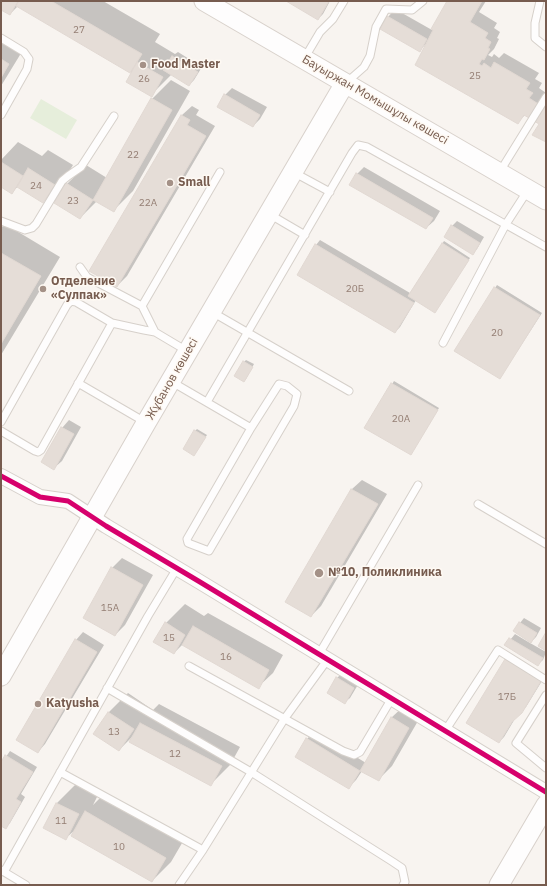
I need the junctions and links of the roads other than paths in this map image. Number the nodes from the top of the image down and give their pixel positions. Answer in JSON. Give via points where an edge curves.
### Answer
{"nodes":[{"id":1,"x":204,"y":1,"type":"edge"},
{"id":2,"x":344,"y":1,"type":"edge"},
{"id":3,"x":423,"y":1,"type":"edge"},
{"id":4,"x":540,"y":1,"type":"edge"},
{"id":5,"x":1,"y":38,"type":"edge"},
{"id":6,"x":546,"y":47,"type":"edge"},
{"id":7,"x":304,"y":59,"type":"junction"},
{"id":8,"x":345,"y":83,"type":"junction"},
{"id":9,"x":546,"y":98,"type":"edge"},
{"id":10,"x":1,"y":115,"type":"edge"},
{"id":11,"x":114,"y":116,"type":"dead end"},
{"id":12,"x":220,"y":172,"type":"dead end"},
{"id":13,"x":293,"y":172,"type":"junction"},
{"id":14,"x":499,"y":173,"type":"junction"},
{"id":15,"x":528,"y":190,"type":"junction"},
{"id":16,"x":330,"y":192,"type":"junction"},
{"id":17,"x":546,"y":200,"type":"edge"},
{"id":18,"x":269,"y":214,"type":"junction"},
{"id":19,"x":1,"y":221,"type":"edge"},
{"id":20,"x":506,"y":224,"type":"junction"},
{"id":21,"x":305,"y":235,"type":"junction"},
{"id":22,"x":546,"y":247,"type":"edge"},
{"id":23,"x":80,"y":267,"type":"dead end"},
{"id":24,"x":142,"y":306,"type":"junction"},
{"id":25,"x":212,"y":312,"type":"junction"},
{"id":26,"x":112,"y":323,"type":"junction"},
{"id":27,"x":156,"y":332,"type":"junction"},
{"id":28,"x":247,"y":332,"type":"junction"},
{"id":29,"x":443,"y":343,"type":"dead end"},
{"id":30,"x":188,"y":352,"type":"junction"},
{"id":31,"x":171,"y":382,"type":"junction"},
{"id":32,"x":78,"y":383,"type":"junction"},
{"id":33,"x":349,"y":391,"type":"dead end"},
{"id":34,"x":207,"y":402,"type":"junction"},
{"id":35,"x":1,"y":422,"type":"edge"},
{"id":36,"x":146,"y":423,"type":"junction"},
{"id":37,"x":251,"y":428,"type":"junction"},
{"id":38,"x":1,"y":431,"type":"edge"},
{"id":39,"x":1,"y":476,"type":"edge"},
{"id":40,"x":418,"y":485,"type":"dead end"},
{"id":41,"x":478,"y":504,"type":"dead end"},
{"id":42,"x":93,"y":517,"type":"junction"},
{"id":43,"x":546,"y":544,"type":"edge"},
{"id":44,"x":177,"y":568,"type":"junction"},
{"id":45,"x":324,"y":657,"type":"junction"},
{"id":46,"x":189,"y":666,"type":"dead end"},
{"id":47,"x":1,"y":676,"type":"edge"},
{"id":48,"x":546,"y":680,"type":"edge"},
{"id":49,"x":107,"y":688,"type":"junction"},
{"id":50,"x":546,"y":695,"type":"edge"},
{"id":51,"x":392,"y":698,"type":"junction"},
{"id":52,"x":285,"y":718,"type":"junction"},
{"id":53,"x":445,"y":731,"type":"junction"},
{"id":54,"x":546,"y":768,"type":"edge"},
{"id":55,"x":60,"y":772,"type":"junction"},
{"id":56,"x":251,"y":772,"type":"junction"},
{"id":57,"x":546,"y":792,"type":"edge"},
{"id":58,"x":546,"y":805,"type":"edge"},
{"id":59,"x":203,"y":850,"type":"junction"},
{"id":60,"x":2,"y":871,"type":"edge"},
{"id":61,"x":26,"y":885,"type":"edge"},
{"id":62,"x":179,"y":885,"type":"edge"},
{"id":63,"x":403,"y":885,"type":"edge"},
{"id":64,"x":500,"y":885,"type":"edge"}],
"edges":[{"from":1,"to":7,"type":"main road","name":"Бауыржан Момышұлы көшесі"},
{"from":2,"to":7,"type":"lane","via":[[333,19],[320,32]]},
{"from":3,"to":8,"type":"lane","via":[[412,10],[386,9],[376,27],[370,56],[364,67]]},
{"from":4,"to":6,"type":"lane","via":[[534,23],[535,38]]},
{"from":5,"to":10,"type":"lane","via":[[24,52],[29,59],[27,69]]},
{"from":7,"to":8,"type":"main road","name":"Бауыржан Момышұлы көшесі"},
{"from":8,"to":13,"type":"main road","name":"Жұбанов көшесі"},
{"from":8,"to":14,"type":"main road","name":"Бауыржан Момышұлы көшесі"},
{"from":9,"to":14,"type":"lane"},
{"from":11,"to":19,"type":"lane","via":[[81,167],[62,181],[32,228],[25,230]]},
{"from":12,"to":24,"type":"lane"},
{"from":13,"to":16,"type":"lane"},
{"from":13,"to":18,"type":"main road","name":"Жұбанов көшесі"},
{"from":14,"to":15,"type":"main road","name":"Бауыржан Момышұлы көшесі"},
{"from":15,"to":17,"type":"main road","name":"Бауыржан Момышұлы көшесі"},
{"from":15,"to":20,"type":"lane"},
{"from":16,"to":20,"type":"lane","via":[[358,145],[367,147]]},
{"from":16,"to":21,"type":"lane"},
{"from":18,"to":21,"type":"lane"},
{"from":18,"to":25,"type":"main road","name":"Жұбанов көшесі"},
{"from":20,"to":22,"type":"lane"},
{"from":20,"to":29,"type":"lane"},
{"from":21,"to":28,"type":"lane"},
{"from":23,"to":24,"type":"lane","via":[[87,277]]},
{"from":24,"to":27,"type":"lane"},
{"from":25,"to":28,"type":"lane"},
{"from":25,"to":30,"type":"main road","name":"Жұбанов көшесі"},
{"from":26,"to":27,"type":"lane"},
{"from":26,"to":32,"type":"lane"},
{"from":26,"to":35,"type":"lane","via":[[71,301]]},
{"from":27,"to":30,"type":"lane"},
{"from":28,"to":33,"type":"lane"},
{"from":28,"to":34,"type":"lane"},
{"from":30,"to":31,"type":"main road","name":"Жұбанов көшесі"},
{"from":31,"to":34,"type":"lane"},
{"from":31,"to":36,"type":"main road","name":"Жұбанов көшесі"},
{"from":32,"to":36,"type":"lane"},
{"from":32,"to":38,"type":"lane","via":[[38,452]]},
{"from":34,"to":37,"type":"lane"},
{"from":36,"to":42,"type":"main road","name":"Жұбанов көшесі"},
{"from":37,"to":37,"type":"lane","via":[[187,539],[188,543],[209,551],[294,406],[297,394],[287,386],[279,384]]},
{"from":39,"to":42,"type":"street","via":[[40,497],[68,501]]},
{"from":40,"to":45,"type":"lane"},
{"from":41,"to":43,"type":"lane"},
{"from":42,"to":44,"type":"street"},
{"from":42,"to":47,"type":"main road","name":"Жұбанов көшесі"},
{"from":44,"to":45,"type":"street"},
{"from":44,"to":49,"type":"lane"},
{"from":45,"to":51,"type":"street"},
{"from":45,"to":52,"type":"lane"},
{"from":46,"to":52,"type":"lane"},
{"from":48,"to":53,"type":"lane","via":[[498,650]]},
{"from":49,"to":55,"type":"lane"},
{"from":49,"to":56,"type":"lane"},
{"from":50,"to":54,"type":"lane","via":[[516,744]]},
{"from":51,"to":52,"type":"lane","via":[[360,752],[354,755]]},
{"from":51,"to":53,"type":"street"},
{"from":52,"to":56,"type":"lane"},
{"from":53,"to":57,"type":"street"},
{"from":55,"to":59,"type":"lane"},
{"from":55,"to":60,"type":"lane"},
{"from":56,"to":59,"type":"lane"},
{"from":56,"to":63,"type":"lane","via":[[394,862],[402,868],[405,882]]},
{"from":58,"to":64,"type":"main road"},
{"from":59,"to":62,"type":"lane"},
{"from":60,"to":61,"type":"lane"}]}
